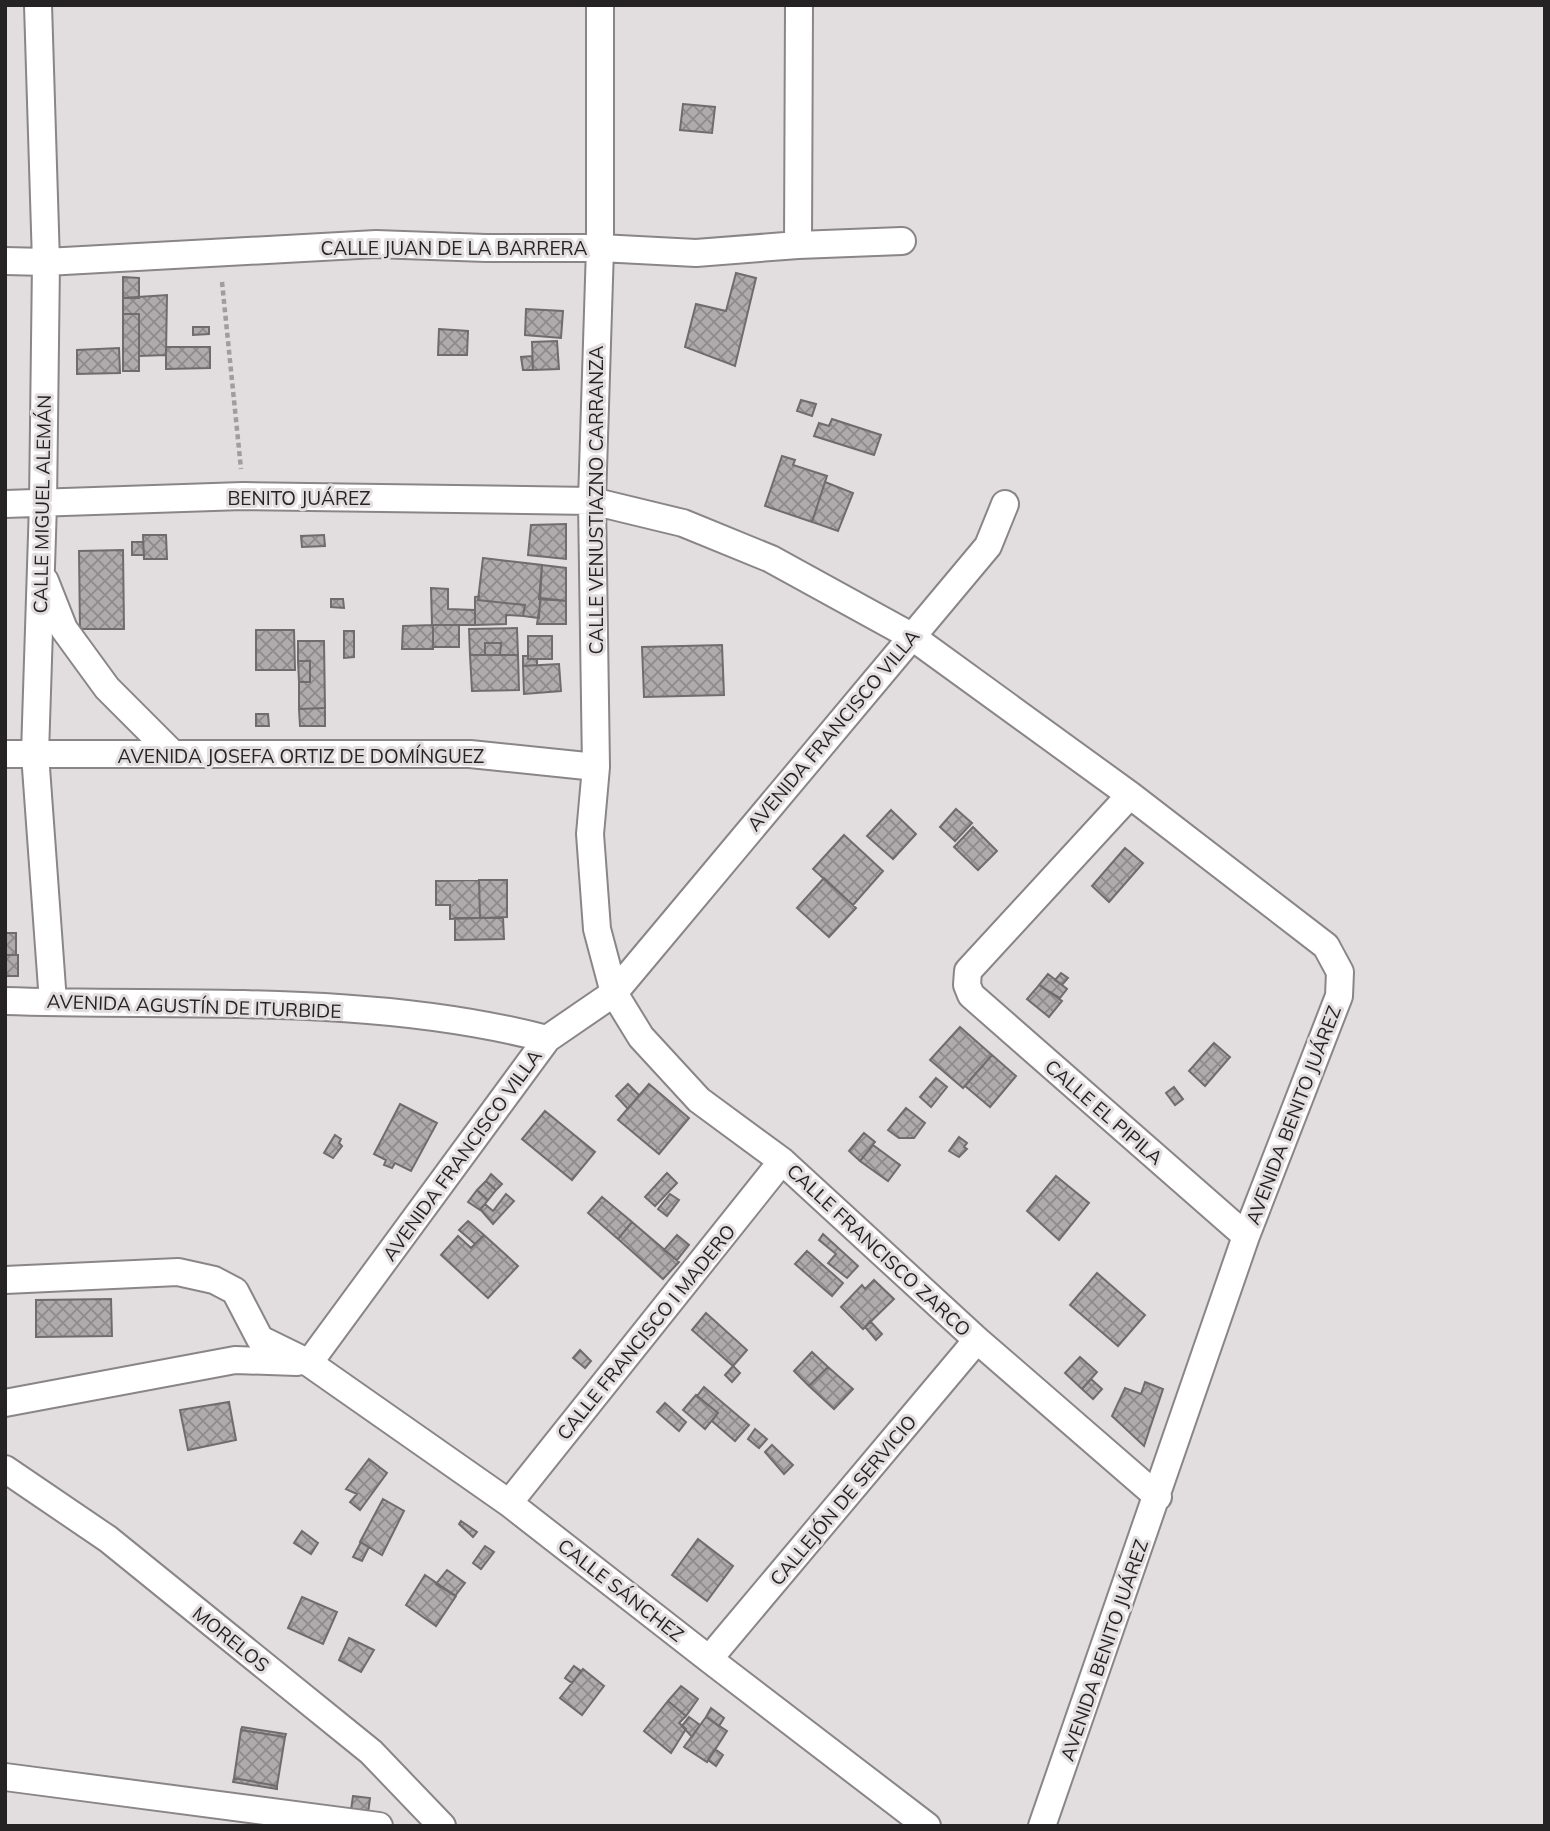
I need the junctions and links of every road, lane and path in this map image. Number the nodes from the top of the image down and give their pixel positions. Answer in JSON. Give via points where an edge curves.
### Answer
{"nodes":[{"id":1,"x":38,"y":5,"type":"edge"},
{"id":2,"x":600,"y":5,"type":"edge"},
{"id":3,"x":799,"y":5,"type":"edge"},
{"id":4,"x":902,"y":242,"type":"dead end"},
{"id":5,"x":798,"y":244,"type":"junction"},
{"id":6,"x":600,"y":248,"type":"junction"},
{"id":7,"x":219,"y":254,"type":"junction"},
{"id":8,"x":5,"y":261,"type":"edge"},
{"id":9,"x":46,"y":262,"type":"junction"},
{"id":10,"x":243,"y":496,"type":"junction"},
{"id":11,"x":592,"y":501,"type":"junction"},
{"id":12,"x":43,"y":503,"type":"junction"},
{"id":13,"x":5,"y":504,"type":"edge"},
{"id":14,"x":1005,"y":504,"type":"dead end"},
{"id":15,"x":40,"y":569,"type":"junction"},
{"id":16,"x":911,"y":636,"type":"junction"},
{"id":17,"x":5,"y":754,"type":"edge"},
{"id":18,"x":35,"y":754,"type":"junction"},
{"id":19,"x":173,"y":754,"type":"junction"},
{"id":20,"x":596,"y":767,"type":"junction"},
{"id":21,"x":1130,"y":795,"type":"junction"},
{"id":22,"x":614,"y":993,"type":"junction"},
{"id":23,"x":5,"y":1001,"type":"edge"},
{"id":24,"x":53,"y":1002,"type":"junction"},
{"id":25,"x":547,"y":1039,"type":"junction"},
{"id":26,"x":782,"y":1161,"type":"junction"},
{"id":27,"x":1246,"y":1237,"type":"junction"},
{"id":28,"x":5,"y":1280,"type":"edge"},
{"id":29,"x":977,"y":1340,"type":"junction"},
{"id":30,"x":309,"y":1363,"type":"junction"},
{"id":31,"x":5,"y":1402,"type":"edge"},
{"id":32,"x":5,"y":1469,"type":"edge"},
{"id":33,"x":1158,"y":1497,"type":"junction"},
{"id":34,"x":509,"y":1503,"type":"junction"},
{"id":35,"x":709,"y":1659,"type":"junction"},
{"id":36,"x":5,"y":1777,"type":"edge"},
{"id":37,"x":291,"y":1821,"type":"edge"},
{"id":38,"x":379,"y":1826,"type":"edge"},
{"id":39,"x":442,"y":1826,"type":"edge"},
{"id":40,"x":928,"y":1826,"type":"edge"},
{"id":41,"x":1042,"y":1826,"type":"edge"}],
"edges":[{"from":1,"to":9,"type":"street","name":"CALLE MIGUEL ALEMÁN"},
{"from":2,"to":6,"type":"street","name":"CALLE VENUSTIAZNO CARRANZA"},
{"from":3,"to":5,"type":"street"},
{"from":4,"to":5,"type":"street","name":"CALLE JUAN DE LA BARRERA"},
{"from":5,"to":6,"type":"street","name":"CALLE JUAN DE LA BARRERA","via":[[696,253]]},
{"from":6,"to":7,"type":"street","name":"CALLE JUAN DE LA BARRERA","via":[[376,244]]},
{"from":6,"to":11,"type":"street","name":"CALLE VENUSTIAZNO CARRANZA"},
{"from":7,"to":9,"type":"street","name":"CALLE JUAN DE LA BARRERA"},
{"from":7,"to":10,"type":"path"},
{"from":8,"to":9,"type":"street","name":"CALLE JUAN DE LA BARRERA"},
{"from":9,"to":12,"type":"street","name":"CALLE MIGUEL ALEMÁN"},
{"from":10,"to":11,"type":"street","name":"BENITO JUÁREZ"},
{"from":10,"to":12,"type":"street","name":"BENITO JUÁREZ"},
{"from":11,"to":16,"type":"street","name":"AVENIDA BENITO JUÁREZ","via":[[683,523],[772,559]]},
{"from":11,"to":20,"type":"street","name":"CALLE VENUSTIAZNO CARRANZA"},
{"from":12,"to":13,"type":"street","name":"BENITO JUÁREZ"},
{"from":12,"to":15,"type":"street","name":"CALLE MIGUEL ALEMÁN"},
{"from":14,"to":16,"type":"street","name":"AVENIDA FRANCISCO VILLA","via":[[988,546]]},
{"from":15,"to":18,"type":"street","name":"CALLE MIGUEL ALEMÁN"},
{"from":15,"to":19,"type":"street","via":[[64,629],[107,688]]},
{"from":16,"to":21,"type":"street","name":"AVENIDA BENITO JUÁREZ"},
{"from":16,"to":22,"type":"street","name":"AVENIDA FRANCISCO VILLA"},
{"from":17,"to":18,"type":"street","name":"AVENIDA JOSEFA ORTIZ DE DOMÍNGUEZ"},
{"from":18,"to":19,"type":"street","name":"AVENIDA JOSEFA ORTIZ DE DOMÍNGUEZ"},
{"from":18,"to":24,"type":"street","name":"CALLE MIGUEL ALEMÁN"},
{"from":19,"to":20,"type":"street","name":"AVENIDA JOSEFA ORTIZ DE DOMÍNGUEZ","via":[[470,754]]},
{"from":20,"to":22,"type":"street","name":"CALLE VENUSTIAZNO CARRANZA","via":[[590,834],[597,929]]},
{"from":21,"to":27,"type":"street","name":"AVENIDA BENITO JUÁREZ","via":[[1326,946],[1340,972],[1339,996]]},
{"from":21,"to":27,"type":"street","name":"CALLE EL PIPILA","via":[[968,971],[967,985],[971,995]]},
{"from":22,"to":25,"type":"street","name":"AVENIDA FRANCISCO VILLA"},
{"from":22,"to":26,"type":"street","name":"CALLE FRANCISCO ZARCO","via":[[641,1037],[699,1100]]},
{"from":23,"to":24,"type":"street","name":"AVENIDA AGUSTÍN DE ITURBIDE"},
{"from":24,"to":25,"type":"street","name":"AVENIDA AGUSTÍN DE ITURBIDE","via":[[250,1004],[394,1013],[496,1025]]},
{"from":25,"to":30,"type":"street","name":"AVENIDA FRANCISCO VILLA"},
{"from":26,"to":29,"type":"street","name":"CALLE FRANCISCO ZARCO"},
{"from":26,"to":34,"type":"street","name":"CALLE FRANCISCO I MADERO"},
{"from":27,"to":33,"type":"street","name":"AVENIDA BENITO JUÁREZ"},
{"from":28,"to":30,"type":"street","via":[[178,1272],[214,1280],[235,1291],[260,1339]]},
{"from":29,"to":33,"type":"street","name":"CALLE FRANCISCO ZARCO"},
{"from":29,"to":35,"type":"street","name":"CALLEJÓN DE SERVICIO"},
{"from":30,"to":31,"type":"street","via":[[235,1360]]},
{"from":30,"to":34,"type":"street","name":"CALLE SÁNCHEZ"},
{"from":32,"to":39,"type":"street","name":"MORELOS","via":[[108,1539],[371,1752]]},
{"from":33,"to":41,"type":"street","name":"AVENIDA BENITO JUÁREZ"},
{"from":34,"to":35,"type":"street","name":"CALLE SÁNCHEZ"},
{"from":35,"to":40,"type":"street","name":"CALLE SÁNCHEZ"},
{"from":36,"to":37,"type":"street"},
{"from":37,"to":38,"type":"street"}]}
